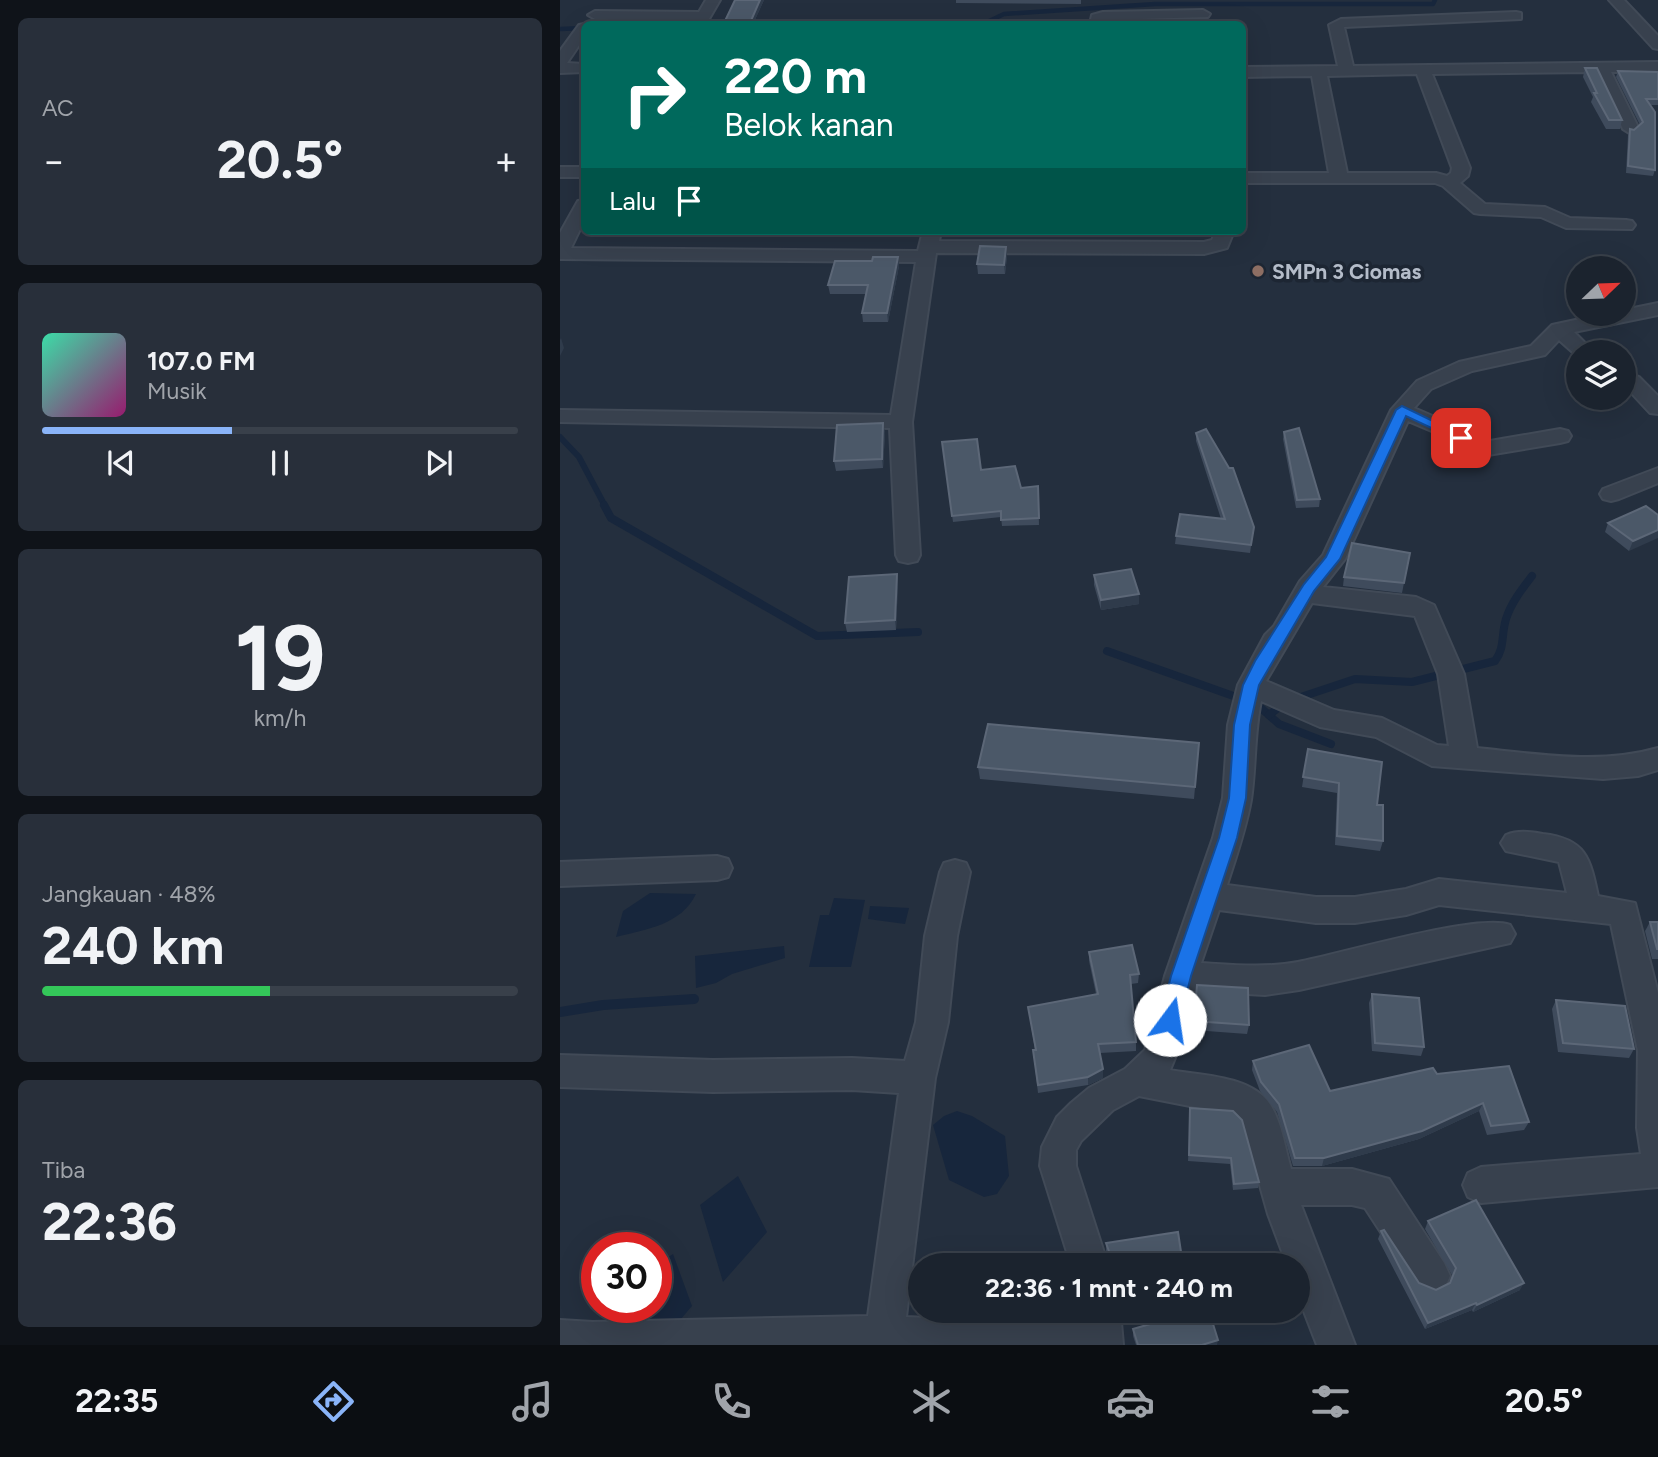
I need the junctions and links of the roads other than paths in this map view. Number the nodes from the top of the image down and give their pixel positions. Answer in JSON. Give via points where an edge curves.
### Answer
{"nodes":[{"id":1,"x":605,"y":0,"type":"edge"},
{"id":2,"x":713,"y":0,"type":"edge"},
{"id":3,"x":1506,"y":0,"type":"edge"},
{"id":4,"x":1615,"y":0,"type":"edge"},
{"id":5,"x":1203,"y":9,"type":"edge"},
{"id":6,"x":708,"y":20,"type":"edge"},
{"id":7,"x":589,"y":21,"type":"edge"},
{"id":8,"x":678,"y":21,"type":"edge"},
{"id":9,"x":1097,"y":21,"type":"edge"},
{"id":10,"x":581,"y":32,"type":"edge"},
{"id":11,"x":1658,"y":45,"type":"edge"},
{"id":12,"x":560,"y":62,"type":"edge"},
{"id":13,"x":1658,"y":67,"type":"edge"},
{"id":14,"x":560,"y":68,"type":"edge"},
{"id":15,"x":581,"y":68,"type":"edge"},
{"id":16,"x":1601,"y":68,"type":"junction"},
{"id":17,"x":1423,"y":71,"type":"junction"},
{"id":18,"x":1246,"y":72,"type":"edge"},
{"id":19,"x":1319,"y":72,"type":"junction"},
{"id":20,"x":1347,"y":72,"type":"junction"},
{"id":21,"x":1632,"y":129,"type":"edge"},
{"id":22,"x":560,"y":172,"type":"edge"},
{"id":23,"x":581,"y":172,"type":"edge"},
{"id":24,"x":1246,"y":178,"type":"edge"},
{"id":25,"x":1339,"y":178,"type":"junction"},
{"id":26,"x":1449,"y":182,"type":"junction"},
{"id":27,"x":581,"y":211,"type":"edge"},
{"id":28,"x":1626,"y":225,"type":"dead end"},
{"id":29,"x":1223,"y":235,"type":"edge"},
{"id":30,"x":929,"y":245,"type":"edge"},
{"id":31,"x":560,"y":251,"type":"edge"},
{"id":32,"x":1658,"y":309,"type":"edge"},
{"id":33,"x":1559,"y":329,"type":"junction"},
{"id":34,"x":1571,"y":340,"type":"edge"},
{"id":35,"x":1636,"y":385,"type":"edge"},
{"id":36,"x":1658,"y":408,"type":"edge"},
{"id":37,"x":1402,"y":410,"type":"junction"},
{"id":38,"x":560,"y":416,"type":"edge"},
{"id":39,"x":901,"y":422,"type":"junction"},
{"id":40,"x":1560,"y":436,"type":"dead end"},
{"id":41,"x":1658,"y":475,"type":"edge"},
{"id":42,"x":1611,"y":494,"type":"dead end"},
{"id":43,"x":908,"y":555,"type":"dead end"},
{"id":44,"x":1305,"y":594,"type":"junction"},
{"id":45,"x":1256,"y":688,"type":"junction"},
{"id":46,"x":1465,"y":759,"type":"junction"},
{"id":47,"x":1658,"y":760,"type":"edge"},
{"id":48,"x":1516,"y":843,"type":"dead end"},
{"id":49,"x":717,"y":868,"type":"dead end"},
{"id":50,"x":955,"y":872,"type":"dead end"},
{"id":51,"x":560,"y":874,"type":"edge"},
{"id":52,"x":1210,"y":896,"type":"junction"},
{"id":53,"x":1585,"y":906,"type":"junction"},
{"id":54,"x":1499,"y":934,"type":"dead end"},
{"id":55,"x":1181,"y":976,"type":"junction"},
{"id":56,"x":560,"y":1071,"type":"edge"},
{"id":57,"x":918,"y":1078,"type":"junction"},
{"id":58,"x":1137,"y":1080,"type":"junction"},
{"id":59,"x":1658,"y":1153,"type":"edge"},
{"id":60,"x":1658,"y":1170,"type":"edge"},
{"id":61,"x":1481,"y":1185,"type":"dead end"},
{"id":62,"x":1279,"y":1187,"type":"junction"},
{"id":63,"x":1085,"y":1253,"type":"edge"},
{"id":64,"x":1431,"y":1276,"type":"dead end"},
{"id":65,"x":1102,"y":1323,"type":"edge"},
{"id":66,"x":560,"y":1339,"type":"edge"},
{"id":67,"x":884,"y":1340,"type":"edge"},
{"id":68,"x":1089,"y":1345,"type":"edge"},
{"id":69,"x":1104,"y":1345,"type":"edge"},
{"id":70,"x":1336,"y":1345,"type":"edge"}],
"edges":[{"from":1,"to":7,"type":"street"},
{"from":2,"to":6,"type":"street"},
{"from":3,"to":20,"type":"street","via":[[1516,16],[1338,24]]},
{"from":4,"to":11,"type":"street"},
{"from":5,"to":9,"type":"street","via":[[1103,16]]},
{"from":6,"to":8,"type":"street"},
{"from":10,"to":12,"type":"street"},
{"from":13,"to":16,"type":"street"},
{"from":14,"to":15,"type":"street"},
{"from":16,"to":17,"type":"street"},
{"from":16,"to":21,"type":"street"},
{"from":17,"to":20,"type":"street"},
{"from":17,"to":26,"type":"street","via":[[1461,168],[1459,176]]},
{"from":18,"to":19,"type":"street"},
{"from":19,"to":20,"type":"street"},
{"from":19,"to":25,"type":"street"},
{"from":22,"to":23,"type":"street"},
{"from":24,"to":25,"type":"street"},
{"from":25,"to":26,"type":"street","via":[[1436,178]]},
{"from":26,"to":28,"type":"street","via":[[1484,210],[1529,210],[1566,223]]},
{"from":27,"to":31,"type":"street"},
{"from":29,"to":30,"type":"street","via":[[1220,244],[1205,248]]},
{"from":30,"to":31,"type":"street"},
{"from":30,"to":39,"type":"street"},
{"from":32,"to":33,"type":"street"},
{"from":33,"to":34,"type":"street"},
{"from":33,"to":37,"type":"street","via":[[1538,351],[1465,366],[1424,385]]},
{"from":35,"to":36,"type":"street"},
{"from":37,"to":40,"type":"street","via":[[1488,448]]},
{"from":37,"to":44,"type":"street","via":[[1333,559]]},
{"from":38,"to":39,"type":"street"},
{"from":39,"to":43,"type":"street"},
{"from":41,"to":42,"type":"street"},
{"from":44,"to":45,"type":"street","via":[[1274,642]]},
{"from":44,"to":46,"type":"street","via":[[1416,606],[1425,611],[1451,674]]},
{"from":45,"to":46,"type":"street","via":[[1330,720],[1382,728],[1432,755]]},
{"from":45,"to":52,"type":"street","via":[[1242,725],[1237,798]]},
{"from":46,"to":47,"type":"street","via":[[1574,768]]},
{"from":48,"to":53,"type":"street","via":[[1570,852]]},
{"from":49,"to":51,"type":"street"},
{"from":50,"to":57,"type":"street","via":[[941,936],[932,1022]]},
{"from":52,"to":53,"type":"street","via":[[1316,910],[1355,910],[1439,892]]},
{"from":52,"to":55,"type":"street"},
{"from":53,"to":59,"type":"street","via":[[1624,912],[1655,1051]]},
{"from":54,"to":55,"type":"street","via":[[1265,981]]},
{"from":55,"to":58,"type":"street","via":[[1166,1041],[1157,1061]]},
{"from":56,"to":57,"type":"street"},
{"from":57,"to":67,"type":"street"},
{"from":58,"to":62,"type":"street","via":[[1238,1099],[1250,1107],[1258,1115]]},
{"from":58,"to":63,"type":"street","via":[[1101,1099],[1069,1129],[1059,1147],[1058,1166]]},
{"from":60,"to":61,"type":"street"},
{"from":62,"to":64,"type":"street","via":[[1352,1187],[1376,1192]]},
{"from":62,"to":70,"type":"street"},
{"from":65,"to":69,"type":"street"},
{"from":66,"to":67,"type":"street"},
{"from":67,"to":68,"type":"street"}]}
